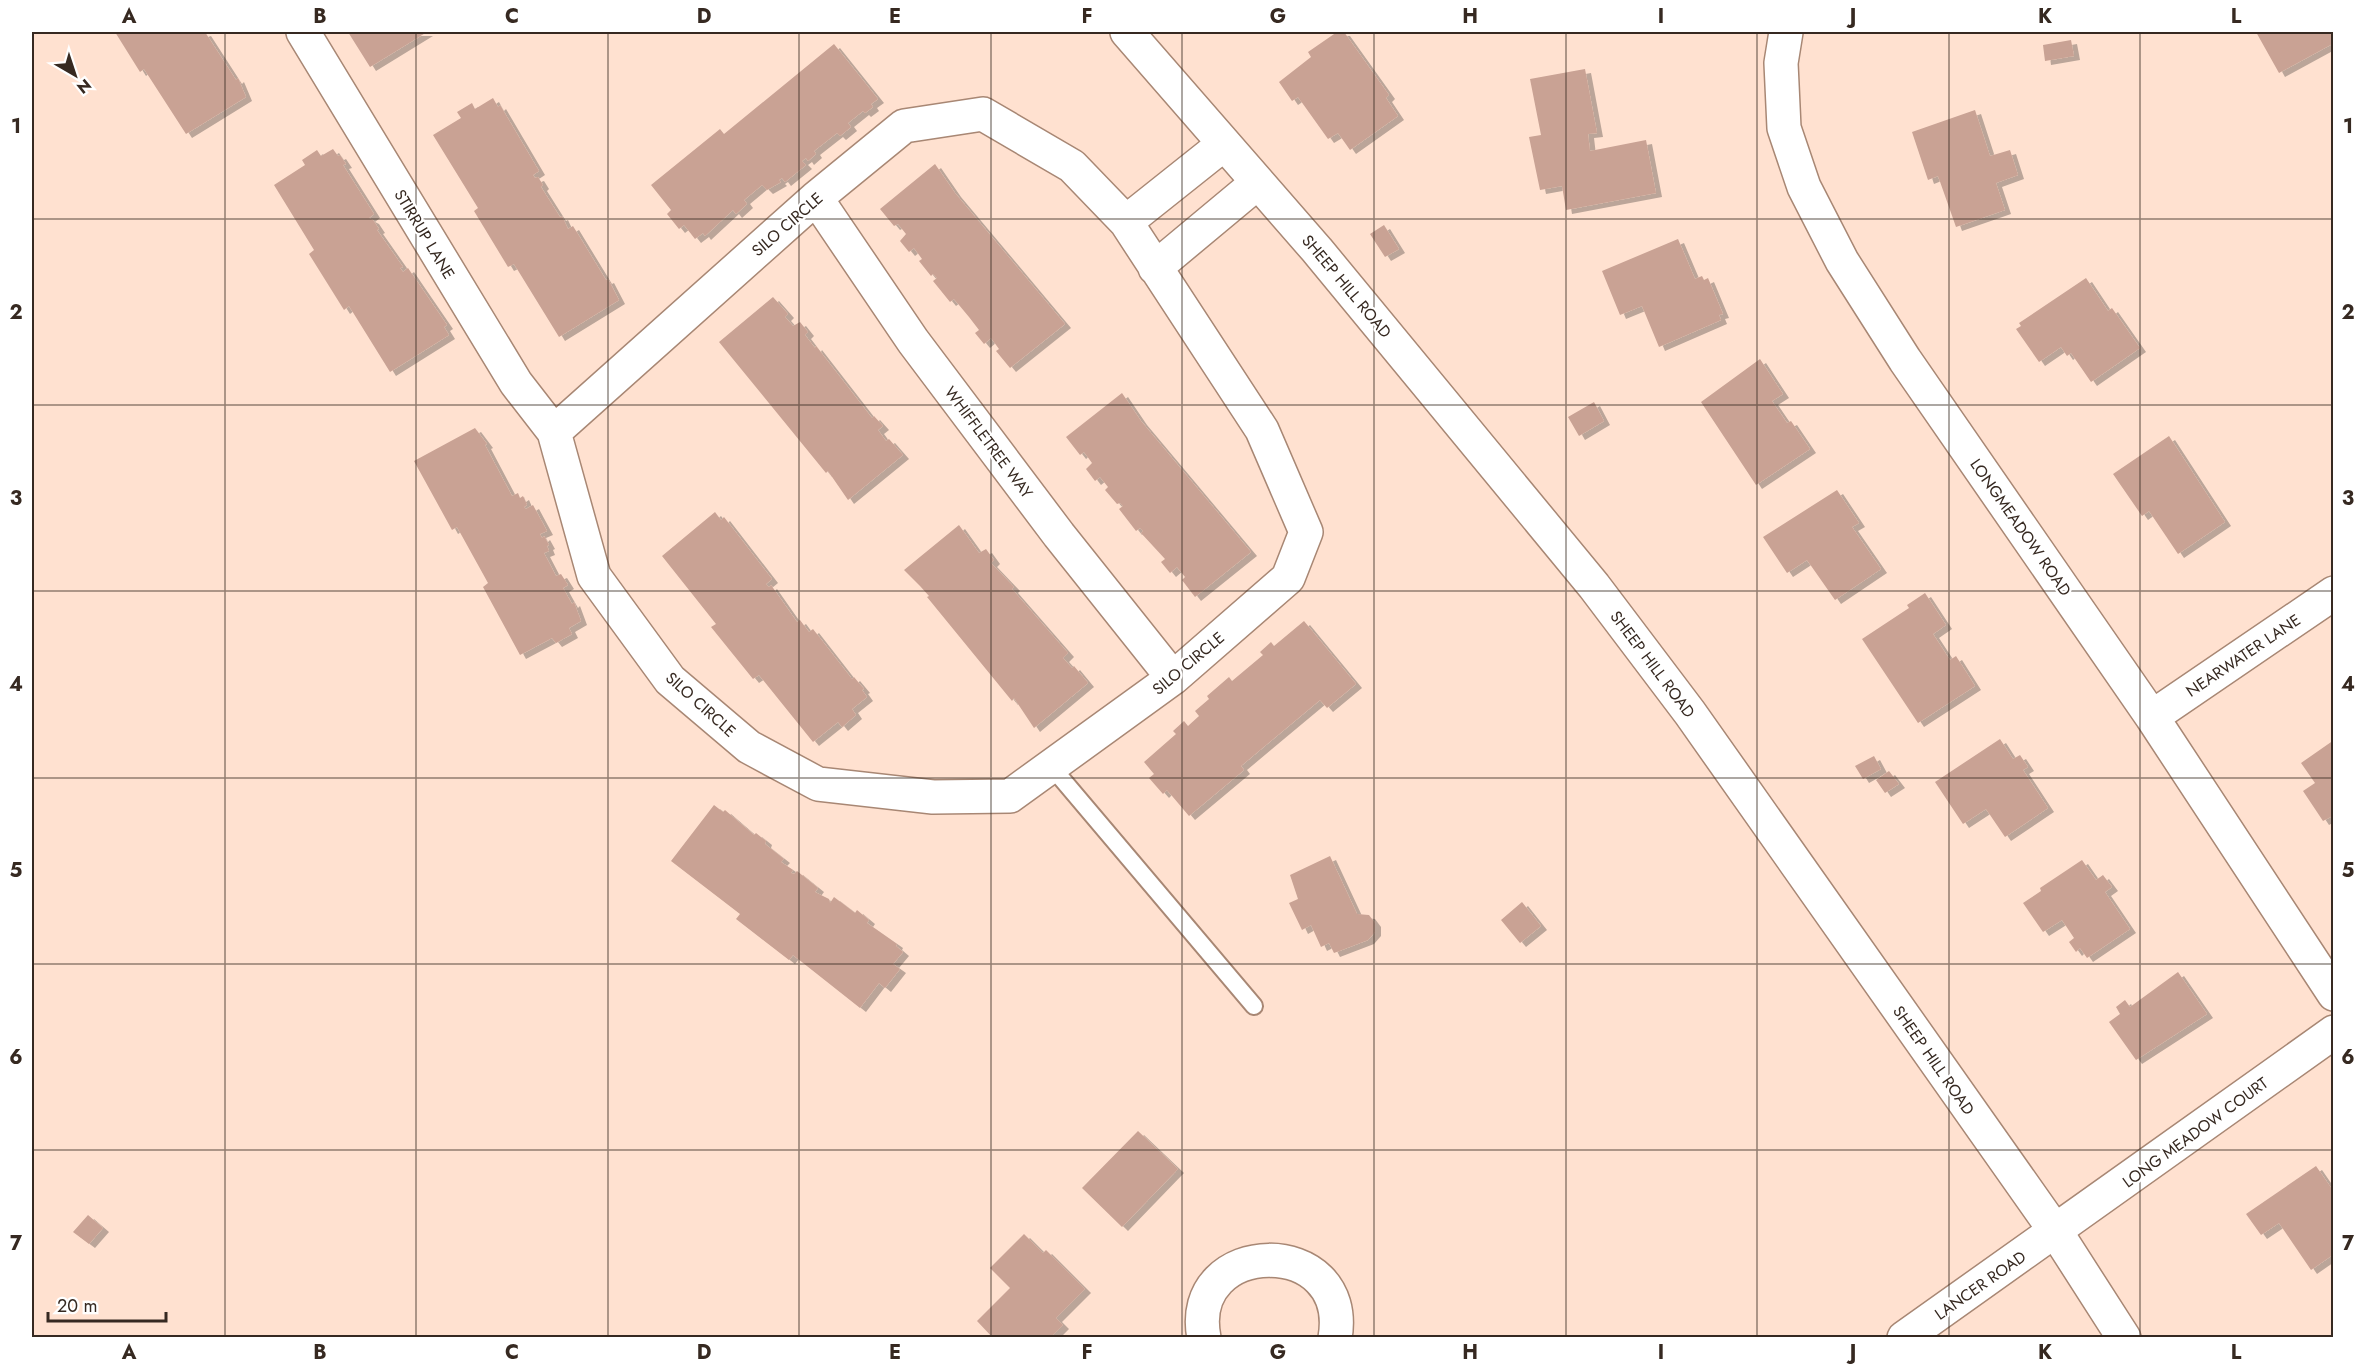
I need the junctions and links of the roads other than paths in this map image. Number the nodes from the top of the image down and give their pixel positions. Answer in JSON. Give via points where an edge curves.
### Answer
{"nodes":[{"id":1,"x":303,"y":32,"type":"edge"},
{"id":2,"x":1127,"y":32,"type":"edge"},
{"id":3,"x":1786,"y":32,"type":"edge"},
{"id":4,"x":1224,"y":144,"type":"junction"},
{"id":5,"x":1257,"y":183,"type":"junction"},
{"id":6,"x":816,"y":198,"type":"junction"},
{"id":7,"x":1126,"y":222,"type":"junction"},
{"id":8,"x":1155,"y":268,"type":"junction"},
{"id":9,"x":554,"y":432,"type":"junction"},
{"id":10,"x":2334,"y":593,"type":"edge"},
{"id":11,"x":1173,"y":678,"type":"junction"},
{"id":12,"x":2152,"y":717,"type":"junction"},
{"id":13,"x":1052,"y":766,"type":"junction"},
{"id":14,"x":2334,"y":994,"type":"edge"},
{"id":15,"x":1254,"y":1006,"type":"dead end"},
{"id":16,"x":2334,"y":1032,"type":"edge"},
{"id":17,"x":2056,"y":1232,"type":"junction"},
{"id":18,"x":1204,"y":1338,"type":"edge"},
{"id":19,"x":1335,"y":1338,"type":"edge"},
{"id":20,"x":1904,"y":1338,"type":"edge"},
{"id":21,"x":2124,"y":1338,"type":"edge"}],
"edges":[{"from":1,"to":9,"type":"street","name":"STIRRUP LANE","via":[[516,383]]},
{"from":2,"to":4,"type":"street","name":"SHEEP HILL ROAD"},
{"from":3,"to":12,"type":"street","name":"LONGMEADOW ROAD","via":[[1781,63],[1784,128],[1804,187],[1842,261],[1905,360]]},
{"from":4,"to":5,"type":"street","name":"SHEEP HILL ROAD"},
{"from":4,"to":7,"type":"street"},
{"from":5,"to":8,"type":"street"},
{"from":5,"to":17,"type":"street","name":"SHEEP HILL ROAD","via":[[1594,585],[1690,713]]},
{"from":6,"to":7,"type":"street","name":"SILO CIRCLE","via":[[904,126],[983,114],[1072,166]]},
{"from":6,"to":9,"type":"street","name":"SILO CIRCLE"},
{"from":6,"to":11,"type":"street","name":"WHIFFLETREE WAY","via":[[927,360]]},
{"from":7,"to":8,"type":"street","name":"SILO CIRCLE"},
{"from":8,"to":11,"type":"street","name":"SILO CIRCLE","via":[[1262,430],[1306,532],[1288,578]]},
{"from":9,"to":13,"type":"street","name":"SILO CIRCLE","via":[[594,576],[670,680],[750,747],[818,784],[933,797],[1010,796]]},
{"from":10,"to":12,"type":"street","name":"NEARWATER LANE"},
{"from":11,"to":13,"type":"street","name":"SILO CIRCLE"},
{"from":12,"to":14,"type":"street","name":"LONGMEADOW ROAD"},
{"from":13,"to":15,"type":"lane"},
{"from":16,"to":17,"type":"street","name":"LONG MEADOW COURT"},
{"from":17,"to":20,"type":"street","name":"LANCER ROAD"},
{"from":17,"to":21,"type":"street","name":"SHEEP HILL ROAD"},
{"from":18,"to":19,"type":"street","via":[[1204,1309],[1223,1276],[1244,1263],[1269,1258],[1294,1263],[1324,1286],[1334,1309]]}]}
